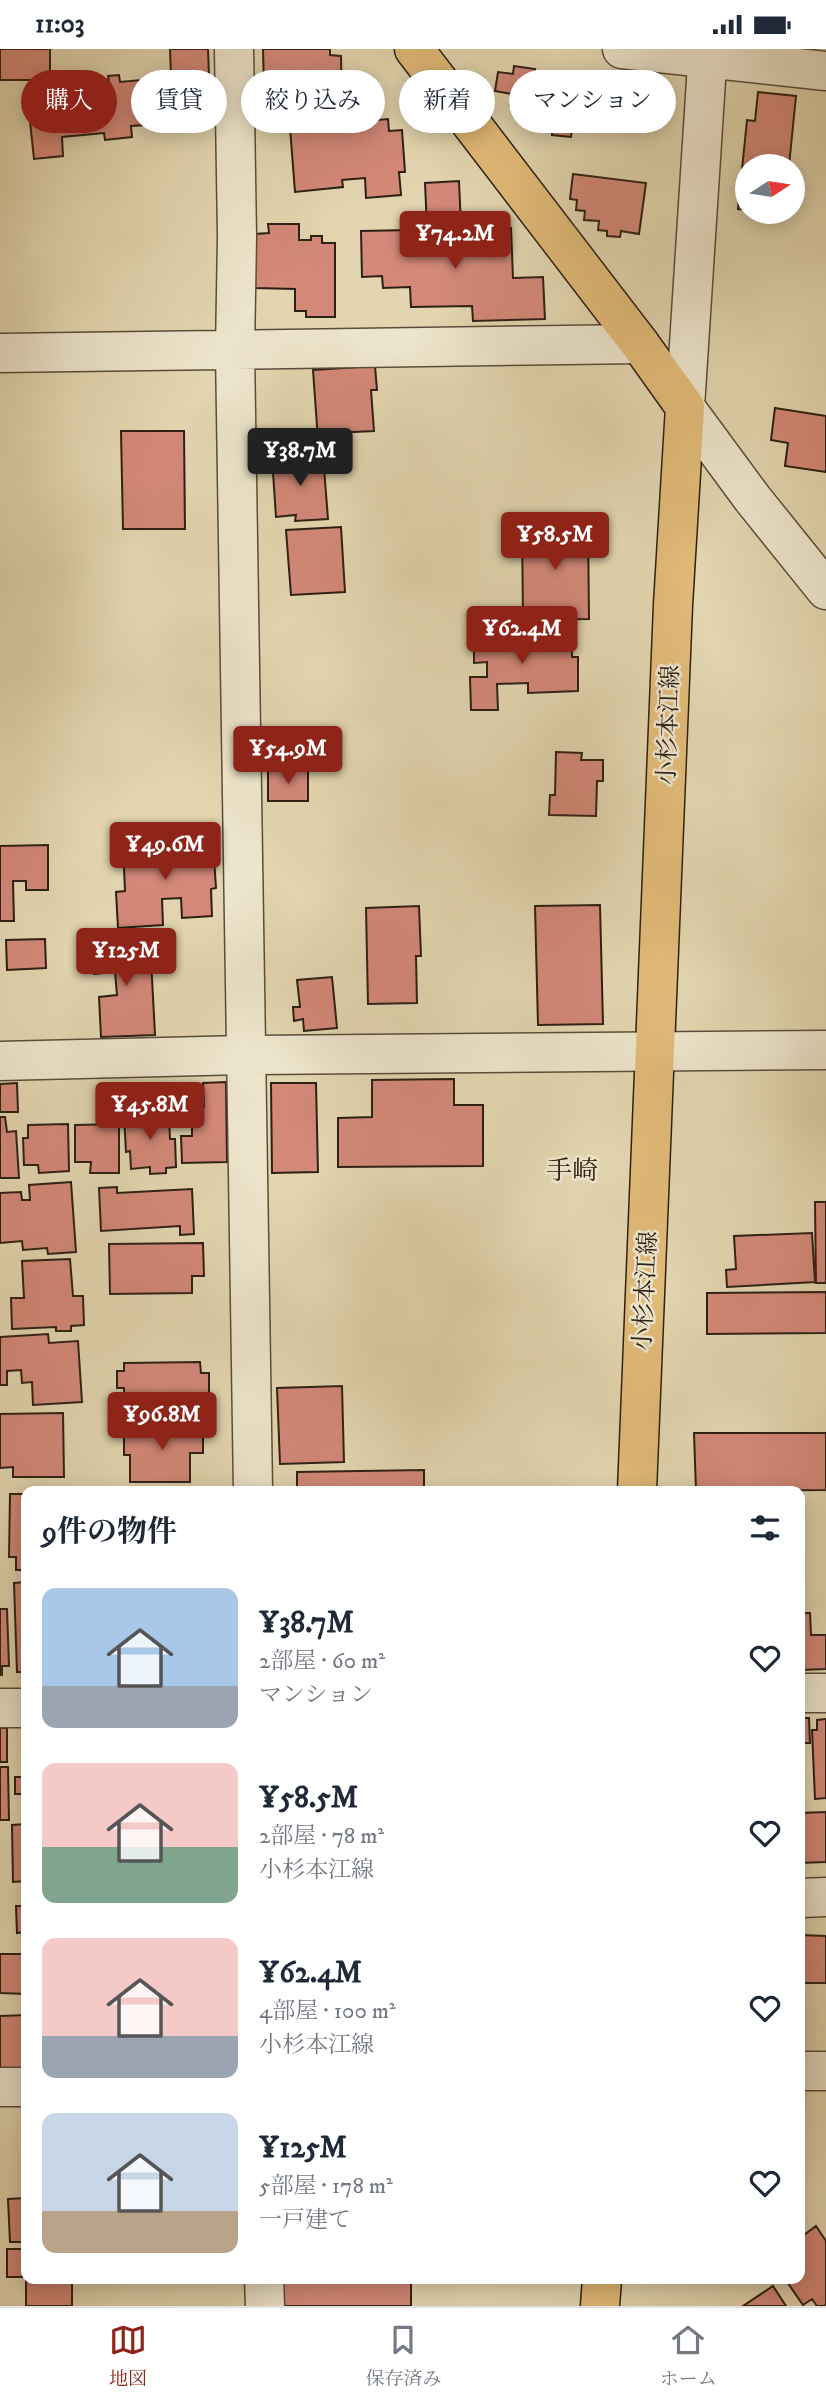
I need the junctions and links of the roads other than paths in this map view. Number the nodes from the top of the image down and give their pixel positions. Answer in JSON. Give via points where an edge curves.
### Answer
{"nodes":[{"id":1,"x":234,"y":49,"type":"edge"},
{"id":2,"x":414,"y":49,"type":"edge"},
{"id":3,"x":622,"y":49,"type":"edge"},
{"id":4,"x":708,"y":53,"type":"edge"},
{"id":5,"x":826,"y":71,"type":"edge"},
{"id":6,"x":640,"y":344,"type":"junction"},
{"id":7,"x":235,"y":350,"type":"junction"},
{"id":8,"x":0,"y":353,"type":"edge"},
{"id":9,"x":685,"y":407,"type":"junction"},
{"id":10,"x":826,"y":590,"type":"edge"},
{"id":11,"x":656,"y":1050,"type":"junction"},
{"id":12,"x":826,"y":1050,"type":"edge"},
{"id":13,"x":244,"y":1055,"type":"junction"},
{"id":14,"x":0,"y":1061,"type":"edge"},
{"id":15,"x":253,"y":1486,"type":"edge"},
{"id":16,"x":637,"y":1486,"type":"edge"},
{"id":17,"x":805,"y":1693,"type":"edge"},
{"id":18,"x":826,"y":1693,"type":"edge"},
{"id":19,"x":0,"y":1708,"type":"edge"},
{"id":20,"x":21,"y":1708,"type":"edge"},
{"id":21,"x":826,"y":1897,"type":"edge"},
{"id":22,"x":805,"y":1898,"type":"edge"},
{"id":23,"x":805,"y":2071,"type":"edge"},
{"id":24,"x":826,"y":2071,"type":"edge"},
{"id":25,"x":0,"y":2087,"type":"edge"},
{"id":26,"x":21,"y":2087,"type":"edge"},
{"id":27,"x":264,"y":2284,"type":"edge"},
{"id":28,"x":602,"y":2284,"type":"edge"},
{"id":29,"x":265,"y":2306,"type":"edge"},
{"id":30,"x":600,"y":2306,"type":"edge"}],
"edges":[{"from":1,"to":7,"type":"street"},
{"from":2,"to":6,"type":"main road"},
{"from":3,"to":4,"type":"street"},
{"from":4,"to":5,"type":"street"},
{"from":4,"to":9,"type":"street"},
{"from":6,"to":7,"type":"street"},
{"from":6,"to":9,"type":"main road"},
{"from":7,"to":8,"type":"street"},
{"from":7,"to":13,"type":"street"},
{"from":9,"to":10,"type":"street"},
{"from":9,"to":11,"type":"main road","name":"小杉本江線"},
{"from":11,"to":12,"type":"street"},
{"from":11,"to":13,"type":"street"},
{"from":11,"to":16,"type":"main road","name":"小杉本江線"},
{"from":13,"to":14,"type":"street"},
{"from":13,"to":15,"type":"street"},
{"from":17,"to":18,"type":"street"},
{"from":19,"to":20,"type":"street"},
{"from":21,"to":22,"type":"street"},
{"from":23,"to":24,"type":"street"},
{"from":25,"to":26,"type":"street"},
{"from":27,"to":29,"type":"street"},
{"from":28,"to":30,"type":"main road"}]}
